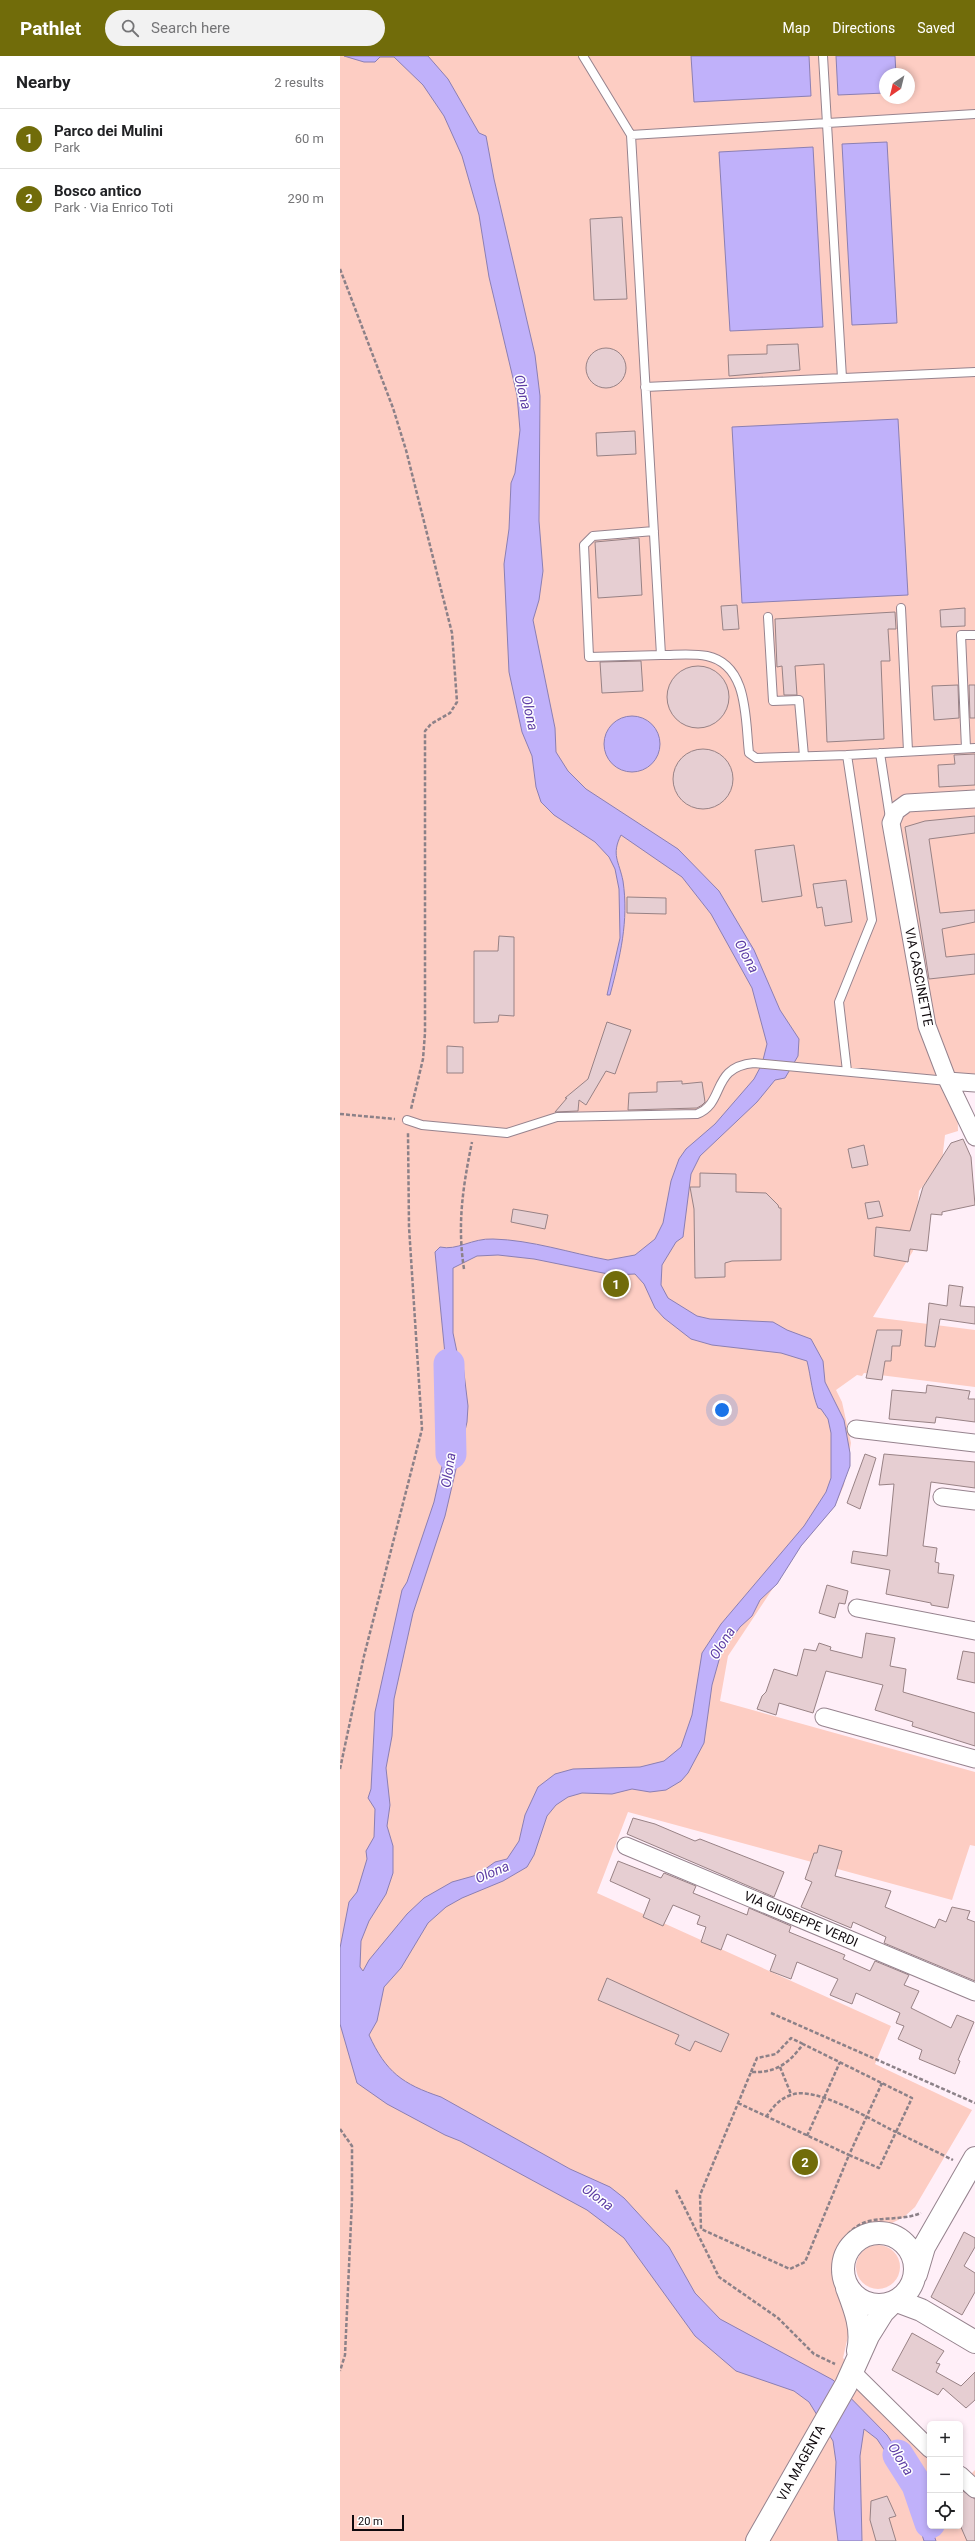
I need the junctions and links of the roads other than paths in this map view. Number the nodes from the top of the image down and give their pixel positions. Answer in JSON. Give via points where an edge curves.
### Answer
{"nodes":[{"id":1,"x":583,"y":56,"type":"edge"},
{"id":2,"x":823,"y":56,"type":"edge"},
{"id":3,"x":975,"y":114,"type":"edge"},
{"id":4,"x":827,"y":123,"type":"junction"},
{"id":5,"x":631,"y":135,"type":"junction"},
{"id":6,"x":975,"y":372,"type":"edge"},
{"id":7,"x":842,"y":378,"type":"junction"},
{"id":8,"x":645,"y":387,"type":"junction"},
{"id":9,"x":654,"y":531,"type":"junction"},
{"id":10,"x":901,"y":608,"type":"dead end"},
{"id":11,"x":768,"y":617,"type":"dead end"},
{"id":12,"x":975,"y":634,"type":"edge"},
{"id":13,"x":661,"y":655,"type":"junction"},
{"id":14,"x":966,"y":748,"type":"junction"},
{"id":15,"x":975,"y":748,"type":"edge"},
{"id":16,"x":908,"y":751,"type":"junction"},
{"id":17,"x":880,"y":753,"type":"junction"},
{"id":18,"x":847,"y":755,"type":"junction"},
{"id":19,"x":804,"y":756,"type":"junction"},
{"id":20,"x":975,"y":799,"type":"edge"},
{"id":21,"x":891,"y":830,"type":"junction"},
{"id":22,"x":846,"y":1071,"type":"junction"},
{"id":23,"x":948,"y":1081,"type":"junction"},
{"id":24,"x":975,"y":1083,"type":"edge"},
{"id":25,"x":407,"y":1120,"type":"road end"},
{"id":26,"x":975,"y":1137,"type":"edge"},
{"id":27,"x":856,"y":1429,"type":"dead end"},
{"id":28,"x":975,"y":1443,"type":"edge"},
{"id":29,"x":942,"y":1497,"type":"dead end"},
{"id":30,"x":975,"y":1501,"type":"edge"},
{"id":31,"x":858,"y":1608,"type":"dead end"},
{"id":32,"x":975,"y":1630,"type":"edge"},
{"id":33,"x":824,"y":1716,"type":"dead end"},
{"id":34,"x":975,"y":1759,"type":"edge"},
{"id":35,"x":626,"y":1846,"type":"dead end"},
{"id":36,"x":975,"y":1992,"type":"edge"},
{"id":37,"x":972,"y":2164,"type":"edge"},
{"id":38,"x":932,"y":2214,"type":"junction"},
{"id":39,"x":889,"y":2234,"type":"junction"},
{"id":40,"x":840,"y":2281,"type":"junction"},
{"id":41,"x":902,"y":2294,"type":"junction"},
{"id":42,"x":975,"y":2342,"type":"edge"},
{"id":43,"x":851,"y":2374,"type":"junction"},
{"id":44,"x":927,"y":2445,"type":"edge"},
{"id":45,"x":963,"y":2478,"type":"edge"},
{"id":46,"x":975,"y":2489,"type":"edge"},
{"id":47,"x":758,"y":2541,"type":"edge"}],
"edges":[{"from":1,"to":5,"type":"lane"},
{"from":2,"to":4,"type":"lane"},
{"from":3,"to":4,"type":"lane"},
{"from":4,"to":5,"type":"lane"},
{"from":4,"to":7,"type":"lane"},
{"from":5,"to":8,"type":"lane"},
{"from":6,"to":7,"type":"lane"},
{"from":7,"to":8,"type":"lane"},
{"from":8,"to":9,"type":"lane"},
{"from":9,"to":13,"type":"lane"},
{"from":9,"to":13,"type":"lane","via":[[593,536],[584,545],[589,657]]},
{"from":10,"to":16,"type":"lane"},
{"from":11,"to":19,"type":"lane","via":[[773,701],[799,700]]},
{"from":12,"to":14,"type":"lane","via":[[961,635]]},
{"from":13,"to":19,"type":"lane","via":[[708,656],[728,665],[741,685],[749,753],[756,758]]},
{"from":14,"to":15,"type":"lane"},
{"from":14,"to":16,"type":"lane"},
{"from":16,"to":17,"type":"lane"},
{"from":17,"to":18,"type":"lane"},
{"from":17,"to":21,"type":"lane"},
{"from":18,"to":19,"type":"lane"},
{"from":18,"to":22,"type":"lane","via":[[872,920],[839,1002]]},
{"from":20,"to":21,"type":"street","name":"VIA CASCINETTE","via":[[914,802],[901,806],[893,817]]},
{"from":21,"to":23,"type":"street","name":"VIA CASCINETTE","via":[[927,1026]]},
{"from":22,"to":23,"type":"lane"},
{"from":22,"to":25,"type":"lane","via":[[754,1063],[734,1068],[722,1080],[710,1105],[697,1114],[557,1117],[507,1133],[422,1125]]},
{"from":23,"to":24,"type":"street"},
{"from":23,"to":26,"type":"street","name":"VIA CASCINETTE"},
{"from":27,"to":28,"type":"street"},
{"from":29,"to":30,"type":"street"},
{"from":31,"to":32,"type":"street"},
{"from":33,"to":34,"type":"street"},
{"from":35,"to":36,"type":"street","name":"VIA GIUSEPPE VERDI"},
{"from":37,"to":38,"type":"street"},
{"from":38,"to":39,"type":"street","via":[[926,2230],[910,2235]]},
{"from":38,"to":41,"type":"street","via":[[924,2247]]},
{"from":39,"to":40,"type":"street","via":[[865,2235],[854,2242],[847,2251]]},
{"from":39,"to":41,"type":"street","via":[[900,2239],[914,2257],[916,2268]]},
{"from":40,"to":41,"type":"street","via":[[861,2301],[876,2305]]},
{"from":40,"to":43,"type":"street","via":[[858,2316],[860,2342]]},
{"from":41,"to":42,"type":"street","via":[[921,2310]]},
{"from":41,"to":43,"type":"street","via":[[883,2312],[868,2336]]},
{"from":43,"to":44,"type":"street"},
{"from":43,"to":47,"type":"street","name":"VIA MAGENTA"},
{"from":45,"to":46,"type":"street"}]}
